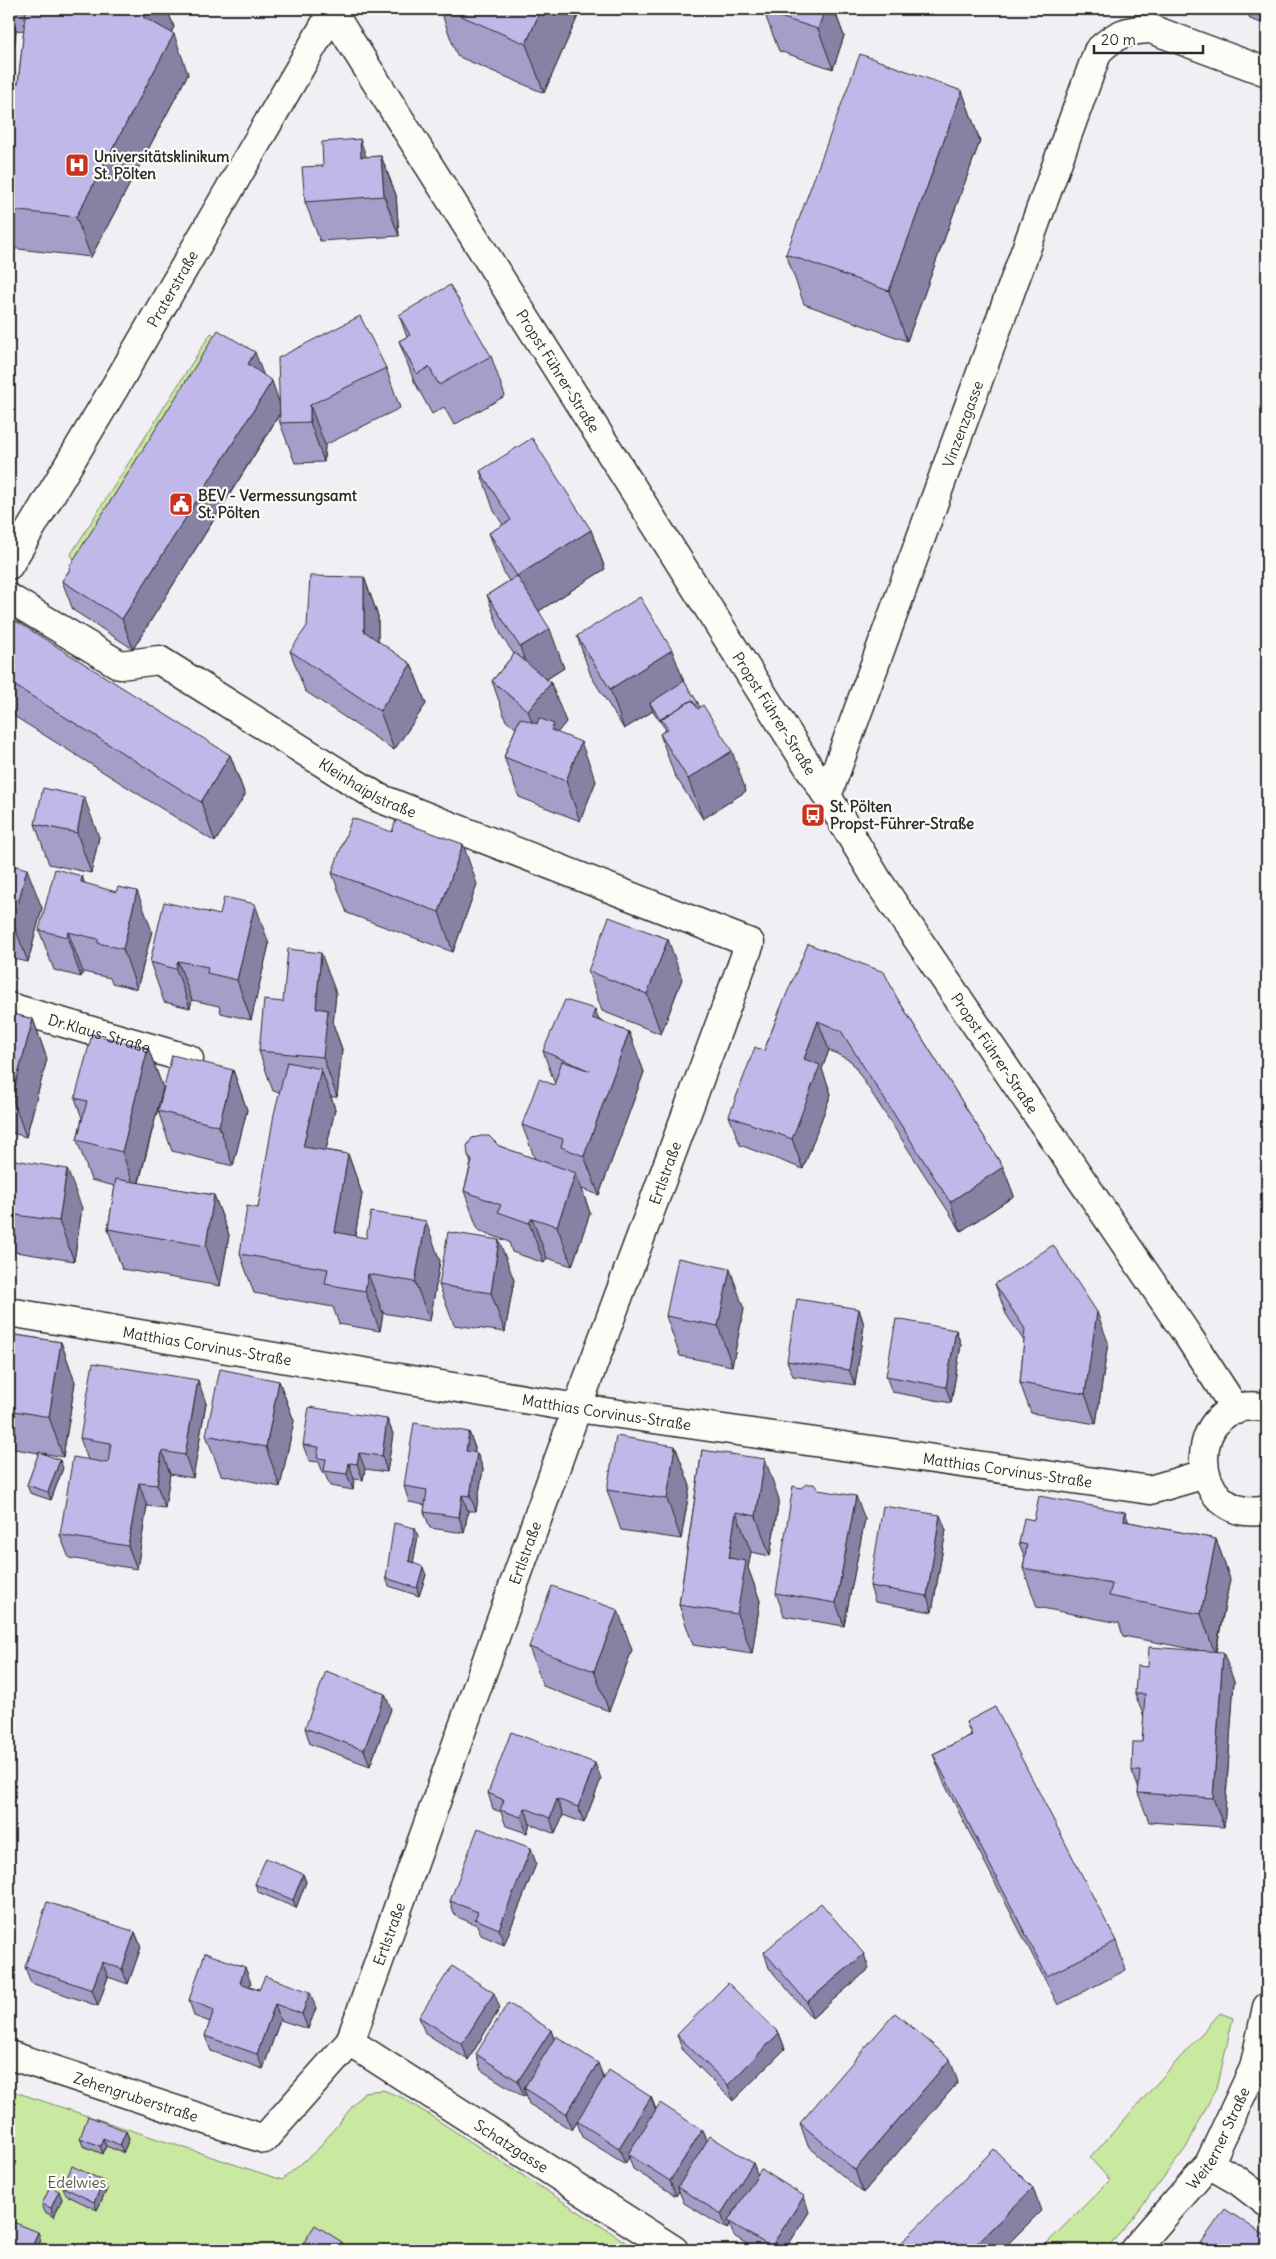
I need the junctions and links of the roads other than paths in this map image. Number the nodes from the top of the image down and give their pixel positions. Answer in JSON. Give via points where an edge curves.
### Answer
{"nodes":[{"id":1,"x":331,"y":10,"type":"edge"},
{"id":2,"x":1267,"y":72,"type":"edge"},
{"id":3,"x":9,"y":565,"type":"edge"},
{"id":4,"x":9,"y":598,"type":"edge"},
{"id":5,"x":827,"y":796,"type":"junction"},
{"id":6,"x":750,"y":943,"type":"joint"},
{"id":7,"x":9,"y":1007,"type":"edge"},
{"id":8,"x":190,"y":1059,"type":"edge"},
{"id":9,"x":9,"y":1312,"type":"edge"},
{"id":10,"x":577,"y":1408,"type":"junction"},
{"id":11,"x":1267,"y":1408,"type":"edge"},
{"id":12,"x":1236,"y":1410,"type":"junction"},
{"id":13,"x":1205,"y":1474,"type":"junction"},
{"id":14,"x":1267,"y":1512,"type":"edge"},
{"id":15,"x":1267,"y":2007,"type":"edge"},
{"id":16,"x":350,"y":2042,"type":"junction"},
{"id":17,"x":9,"y":2055,"type":"edge"},
{"id":18,"x":264,"y":2139,"type":"joint"},
{"id":19,"x":1209,"y":2164,"type":"junction"},
{"id":20,"x":1267,"y":2203,"type":"edge"},
{"id":21,"x":674,"y":2250,"type":"edge"},
{"id":22,"x":1134,"y":2250,"type":"edge"}],
"edges":[{"from":1,"to":3,"type":"street","name":"Praterstraße","via":[[122,376]]},
{"from":1,"to":5,"type":"street","name":"Propst Führer-Straße"},
{"from":2,"to":5,"type":"street","name":"Vinzenzgasse","via":[[1151,29],[1133,30],[1113,37],[1098,51]]},
{"from":4,"to":6,"type":"street","name":"Kleinhaiplstraße","via":[[120,665],[159,660],[379,798]]},
{"from":5,"to":12,"type":"street","name":"Propst Führer-Straße","via":[[878,880]]},
{"from":6,"to":10,"type":"street","name":"Ertlstraße"},
{"from":7,"to":8,"type":"street","name":"Dr.Klaus-Straße"},
{"from":9,"to":10,"type":"street","name":"Matthias Corvinus-Straße"},
{"from":10,"to":13,"type":"street","name":"Matthias Corvinus-Straße","via":[[1150,1490]]},
{"from":10,"to":16,"type":"street","name":"Ertlstraße"},
{"from":11,"to":12,"type":"street","via":[[1255,1406]]},
{"from":12,"to":13,"type":"street","via":[[1222,1417],[1205,1443],[1202,1459]]},
{"from":13,"to":14,"type":"street","via":[[1214,1491],[1228,1504],[1246,1511]]},
{"from":15,"to":19,"type":"street","name":"Weiterner Straße","via":[[1254,2068]]},
{"from":16,"to":18,"type":"street","name":"Ertlstraße"},
{"from":16,"to":21,"type":"street","name":"Schatzgasse"},
{"from":17,"to":18,"type":"street","name":"Zehengruberstraße"},
{"from":19,"to":20,"type":"street"},
{"from":19,"to":22,"type":"street","name":"Weiterner Straße"}]}
